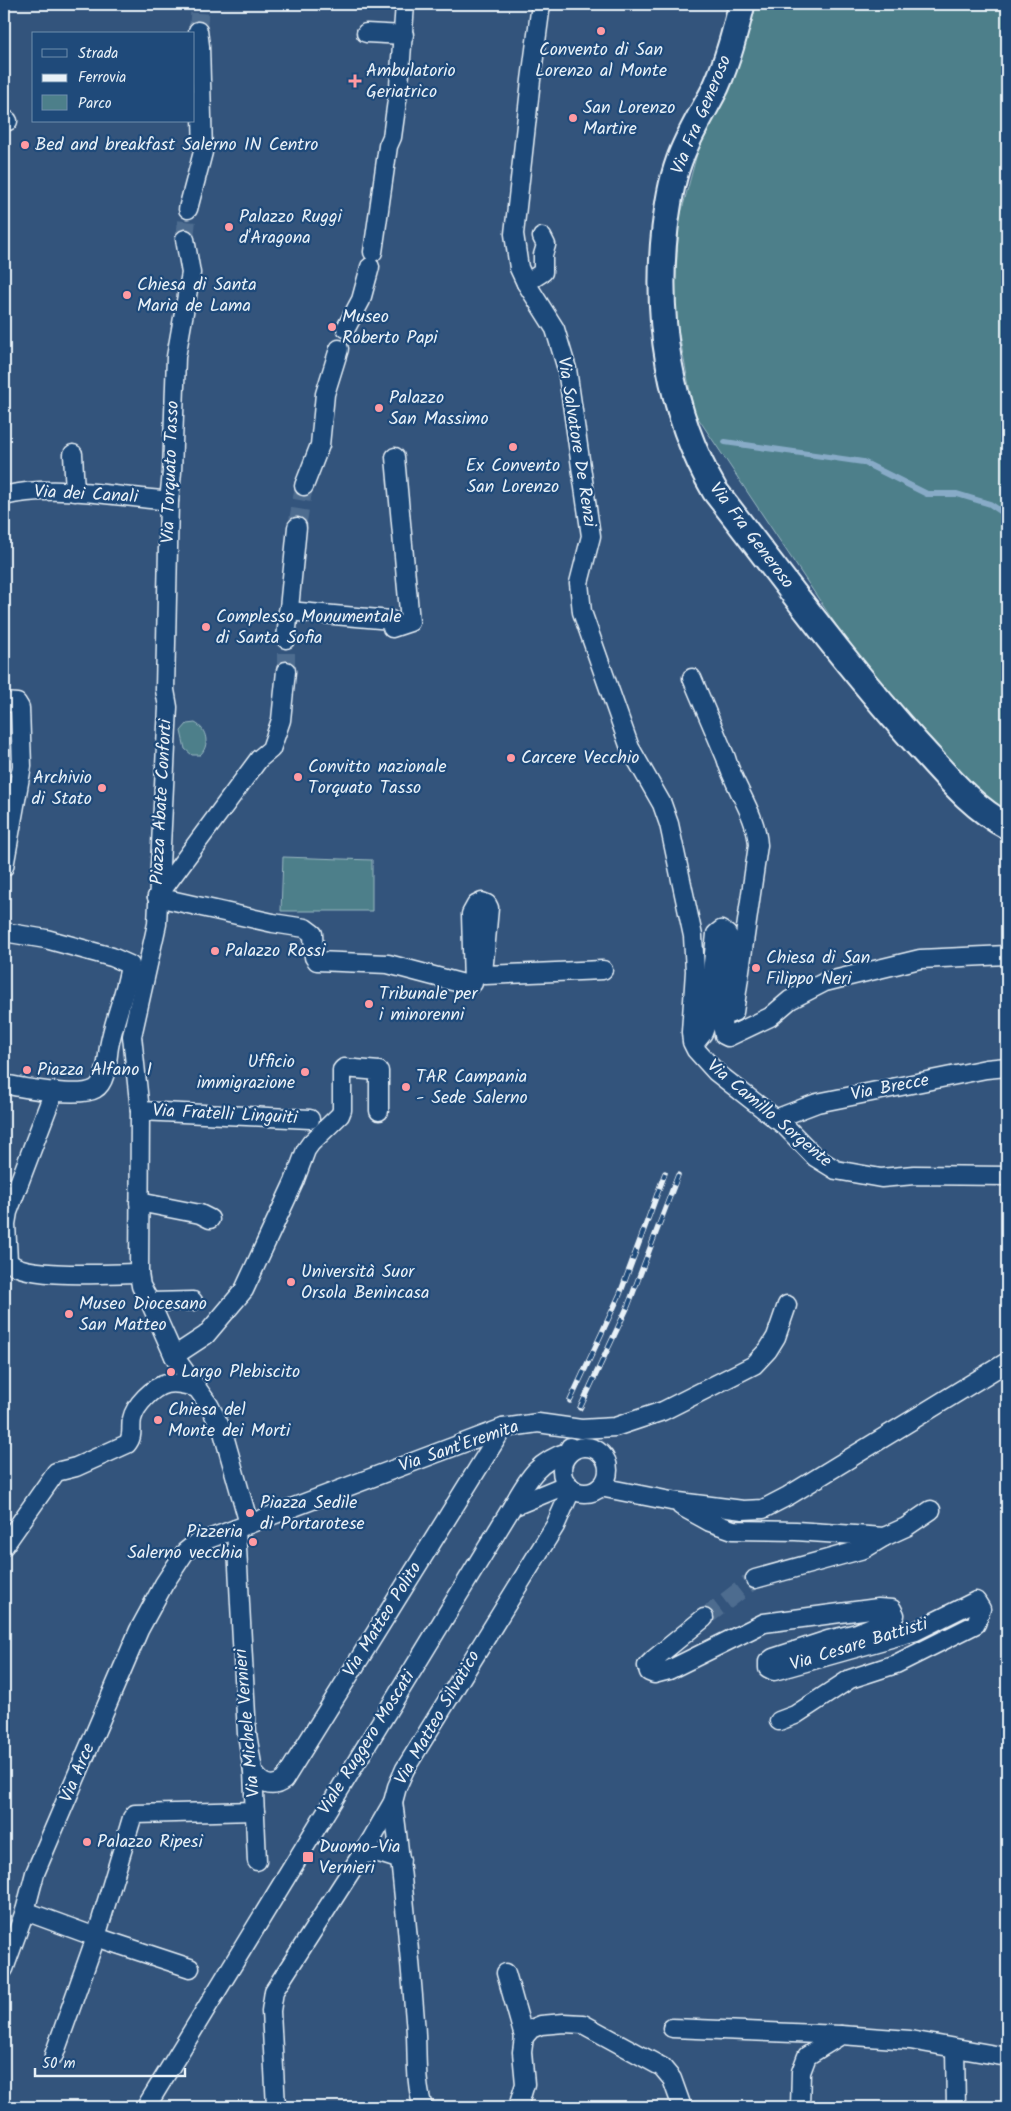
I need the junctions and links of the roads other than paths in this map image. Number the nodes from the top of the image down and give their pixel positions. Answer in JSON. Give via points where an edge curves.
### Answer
{"nodes":[{"id":1,"x":405,"y":4,"type":"edge"},
{"id":2,"x":541,"y":4,"type":"edge"},
{"id":3,"x":742,"y":4,"type":"edge"},
{"id":4,"x":198,"y":31,"type":"dead end"},
{"id":5,"x":366,"y":33,"type":"dead end"},
{"id":6,"x":404,"y":35,"type":"junction"},
{"id":7,"x":188,"y":209,"type":"tunnel mouth"},
{"id":8,"x":542,"y":237,"type":"dead end"},
{"id":9,"x":185,"y":239,"type":"tunnel mouth"},
{"id":10,"x":526,"y":283,"type":"junction"},
{"id":11,"x":346,"y":328,"type":"dead end"},
{"id":12,"x":338,"y":349,"type":"dead end"},
{"id":13,"x":73,"y":454,"type":"dead end"},
{"id":14,"x":395,"y":457,"type":"dead end"},
{"id":15,"x":304,"y":486,"type":"tunnel mouth"},
{"id":16,"x":75,"y":492,"type":"junction"},
{"id":17,"x":4,"y":496,"type":"edge"},
{"id":18,"x":168,"y":500,"type":"junction"},
{"id":19,"x":297,"y":527,"type":"tunnel mouth"},
{"id":20,"x":288,"y":611,"type":"junction"},
{"id":21,"x":286,"y":639,"type":"tunnel mouth"},
{"id":22,"x":286,"y":671,"type":"tunnel mouth"},
{"id":23,"x":692,"y":678,"type":"dead end"},
{"id":24,"x":4,"y":702,"type":"edge"},
{"id":25,"x":168,"y":707,"type":"joint"},
{"id":26,"x":726,"y":760,"type":"junction"},
{"id":27,"x":763,"y":817,"type":"dead end"},
{"id":28,"x":1007,"y":826,"type":"edge"},
{"id":29,"x":4,"y":867,"type":"edge"},
{"id":30,"x":157,"y":897,"type":"junction"},
{"id":31,"x":689,"y":919,"type":"joint"},
{"id":32,"x":4,"y":932,"type":"edge"},
{"id":33,"x":1007,"y":955,"type":"edge"},
{"id":34,"x":603,"y":970,"type":"dead end"},
{"id":35,"x":724,"y":1011,"type":"junction"},
{"id":36,"x":115,"y":1019,"type":"junction"},
{"id":37,"x":134,"y":1021,"type":"junction"},
{"id":38,"x":694,"y":1044,"type":"junction"},
{"id":39,"x":1007,"y":1067,"type":"edge"},
{"id":40,"x":4,"y":1084,"type":"edge"},
{"id":41,"x":54,"y":1092,"type":"junction"},
{"id":42,"x":140,"y":1111,"type":"junction"},
{"id":43,"x":379,"y":1111,"type":"dead end"},
{"id":44,"x":310,"y":1119,"type":"dead end"},
{"id":45,"x":775,"y":1119,"type":"junction"},
{"id":46,"x":1007,"y":1176,"type":"edge"},
{"id":47,"x":139,"y":1202,"type":"junction"},
{"id":48,"x":210,"y":1219,"type":"dead end"},
{"id":49,"x":140,"y":1280,"type":"junction"},
{"id":50,"x":193,"y":1301,"type":"dead end"},
{"id":51,"x":150,"y":1302,"type":"junction"},
{"id":52,"x":787,"y":1305,"type":"dead end"},
{"id":53,"x":176,"y":1361,"type":"junction"},
{"id":54,"x":1007,"y":1362,"type":"edge"},
{"id":55,"x":163,"y":1384,"type":"junction"},
{"id":56,"x":197,"y":1388,"type":"junction"},
{"id":57,"x":503,"y":1428,"type":"junction"},
{"id":58,"x":566,"y":1428,"type":"junction"},
{"id":59,"x":590,"y":1429,"type":"junction"},
{"id":60,"x":591,"y":1448,"type":"junction"},
{"id":61,"x":570,"y":1452,"type":"junction"},
{"id":62,"x":599,"y":1484,"type":"junction"},
{"id":63,"x":570,"y":1486,"type":"junction"},
{"id":64,"x":671,"y":1502,"type":"junction"},
{"id":65,"x":512,"y":1508,"type":"junction"},
{"id":66,"x":931,"y":1510,"type":"dead end"},
{"id":67,"x":555,"y":1526,"type":"junction"},
{"id":68,"x":242,"y":1527,"type":"junction"},
{"id":69,"x":884,"y":1537,"type":"junction"},
{"id":70,"x":4,"y":1546,"type":"edge"},
{"id":71,"x":754,"y":1579,"type":"tunnel mouth"},
{"id":72,"x":704,"y":1618,"type":"tunnel mouth"},
{"id":73,"x":779,"y":1721,"type":"dead end"},
{"id":74,"x":253,"y":1771,"type":"junction"},
{"id":75,"x":393,"y":1802,"type":"junction"},
{"id":76,"x":255,"y":1811,"type":"junction"},
{"id":77,"x":362,"y":1854,"type":"junction"},
{"id":78,"x":401,"y":1860,"type":"junction"},
{"id":79,"x":257,"y":1861,"type":"dead end"},
{"id":80,"x":25,"y":1911,"type":"junction"},
{"id":81,"x":96,"y":1937,"type":"junction"},
{"id":82,"x":190,"y":1968,"type":"dead end"},
{"id":83,"x":4,"y":1969,"type":"edge"},
{"id":84,"x":506,"y":1973,"type":"dead end"},
{"id":85,"x":672,"y":2028,"type":"dead end"},
{"id":86,"x":841,"y":2035,"type":"junction"},
{"id":87,"x":524,"y":2037,"type":"junction"},
{"id":88,"x":955,"y":2049,"type":"junction"},
{"id":89,"x":54,"y":2055,"type":"dead end"},
{"id":90,"x":1007,"y":2057,"type":"edge"},
{"id":91,"x":146,"y":2107,"type":"edge"},
{"id":92,"x":276,"y":2107,"type":"edge"},
{"id":93,"x":423,"y":2107,"type":"edge"},
{"id":94,"x":518,"y":2107,"type":"edge"},
{"id":95,"x":682,"y":2107,"type":"edge"},
{"id":96,"x":800,"y":2107,"type":"edge"},
{"id":97,"x":956,"y":2107,"type":"edge"}],
"edges":[{"from":1,"to":6,"type":"street"},
{"from":2,"to":10,"type":"street","name":"Via Salvatore De Renzi","via":[[514,234]]},
{"from":3,"to":28,"type":"main road","name":"Via Fra Generoso","via":[[732,45],[716,86],[679,160],[670,192],[662,252],[662,299],[666,356],[681,417],[715,491],[826,635],[947,776],[970,800]]},
{"from":4,"to":7,"type":"street","via":[[203,152]]},
{"from":5,"to":6,"type":"street"},
{"from":6,"to":11,"type":"street","via":[[392,137],[371,259],[361,300]]},
{"from":8,"to":10,"type":"street","via":[[546,245],[543,272]]},
{"from":9,"to":18,"type":"street","name":"Via Torquato Tasso","via":[[191,273],[176,357]]},
{"from":10,"to":31,"type":"street","name":"Via Salvatore De Renzi","via":[[555,329],[567,369],[591,536],[579,583],[582,612],[630,748],[662,804],[669,824]]},
{"from":12,"to":15,"type":"street","via":[[325,394],[320,445]]},
{"from":13,"to":16,"type":"street"},
{"from":14,"to":20,"type":"street","via":[[410,622],[392,628],[391,620]]},
{"from":16,"to":17,"type":"street","name":"Via dei Canali","via":[[30,490]]},
{"from":16,"to":18,"type":"street","name":"Via dei Canali"},
{"from":18,"to":25,"type":"street","name":"Via Torquato Tasso","via":[[165,690]]},
{"from":19,"to":20,"type":"street"},
{"from":20,"to":21,"type":"street"},
{"from":22,"to":30,"type":"street","name":"Piazza Abate Conforti","via":[[280,720],[271,749],[259,759]]},
{"from":23,"to":26,"type":"street"},
{"from":24,"to":29,"type":"street","via":[[17,704],[20,708],[22,766]]},
{"from":25,"to":30,"type":"street","name":"Piazza Abate Conforti"},
{"from":26,"to":27,"type":"street","via":[[736,759]]},
{"from":26,"to":35,"type":"street","via":[[755,821],[758,845],[735,1007],[732,1013]]},
{"from":30,"to":34,"type":"street","name":"Piazza Abate Conforti","via":[[308,930],[313,934],[317,961],[388,964],[464,984],[473,983],[472,910],[482,902],[489,908],[484,975]]},
{"from":30,"to":37,"type":"street","via":[[157,924]]},
{"from":31,"to":38,"type":"street","name":"Via Camillo Sorgente","via":[[695,971],[691,1017]]},
{"from":32,"to":36,"type":"street","via":[[46,939],[130,965]]},
{"from":33,"to":35,"type":"street","via":[[920,959],[825,982],[790,1000],[770,1017],[728,1037],[722,1027]]},
{"from":35,"to":38,"type":"street","via":[[728,936],[721,930],[716,934],[707,1022]]},
{"from":36,"to":37,"type":"street"},
{"from":36,"to":41,"type":"street","via":[[104,1077],[98,1087],[85,1092]]},
{"from":37,"to":42,"type":"street","via":[[132,1036]]},
{"from":38,"to":45,"type":"street","name":"Via Camillo Sorgente","via":[[716,1072]]},
{"from":39,"to":45,"type":"street","name":"Via Brecce","via":[[817,1103]]},
{"from":40,"to":41,"type":"street"},
{"from":41,"to":49,"type":"street","via":[[8,1212],[8,1262],[13,1267],[32,1272]]},
{"from":42,"to":44,"type":"street","name":"Via Fratelli Linguiti"},
{"from":42,"to":47,"type":"street"},
{"from":43,"to":53,"type":"street","via":[[379,1071],[344,1068],[342,1110],[306,1150],[244,1290],[206,1334]]},
{"from":45,"to":46,"type":"street","name":"Via Camillo Sorgente","via":[[815,1157],[836,1170],[881,1178]]},
{"from":47,"to":48,"type":"street","via":[[200,1214]]},
{"from":47,"to":49,"type":"street"},
{"from":49,"to":51,"type":"street"},
{"from":50,"to":51,"type":"street"},
{"from":51,"to":53,"type":"street"},
{"from":52,"to":59,"type":"street","name":"Via Sant'Eremita","via":[[776,1337],[754,1365],[655,1414],[615,1427]]},
{"from":53,"to":55,"type":"street","via":[[172,1378]]},
{"from":53,"to":56,"type":"street"},
{"from":54,"to":64,"type":"street","via":[[763,1509],[743,1510]]},
{"from":55,"to":56,"type":"street","via":[[178,1383]]},
{"from":55,"to":70,"type":"street","via":[[133,1413],[131,1437],[126,1444],[76,1467],[56,1472]]},
{"from":56,"to":68,"type":"street","via":[[223,1432]]},
{"from":57,"to":58,"type":"street","name":"Via Sant'Eremita","via":[[533,1423]]},
{"from":57,"to":68,"type":"street","name":"Via Sant'Eremita"},
{"from":57,"to":74,"type":"street","name":"Via Matteo Polito","via":[[284,1780],[267,1784]]},
{"from":58,"to":59,"type":"street","name":"Via Sant'Eremita"},
{"from":58,"to":61,"type":"street"},
{"from":59,"to":60,"type":"street"},
{"from":60,"to":61,"type":"street","via":[[577,1448]]},
{"from":60,"to":62,"type":"street","via":[[604,1458]]},
{"from":61,"to":63,"type":"street","via":[[563,1464],[564,1479]]},
{"from":61,"to":65,"type":"street","name":"Viale Ruggero Moscati","via":[[545,1462],[529,1478]]},
{"from":62,"to":63,"type":"street","via":[[576,1491]]},
{"from":62,"to":64,"type":"street"},
{"from":62,"to":67,"type":"street","name":"Via Matteo Silvatico"},
{"from":63,"to":65,"type":"street"},
{"from":63,"to":67,"type":"street","name":"Via Matteo Silvatico"},
{"from":64,"to":69,"type":"street","via":[[733,1530]]},
{"from":65,"to":91,"type":"street","name":"Viale Ruggero Moscati","bridge":true},
{"from":66,"to":69,"type":"street"},
{"from":67,"to":75,"type":"street","name":"Via Matteo Silvatico","via":[[405,1769]]},
{"from":68,"to":74,"type":"street","name":"Via Michele Vernieri","via":[[238,1586],[247,1734]]},
{"from":68,"to":80,"type":"street","name":"Via Arce","via":[[195,1544],[185,1552],[166,1582],[139,1630],[107,1702],[35,1873]]},
{"from":69,"to":71,"type":"street","via":[[864,1550]]},
{"from":72,"to":73,"type":"street","name":"Via Cesare Battisti","via":[[654,1659],[647,1666],[649,1672],[669,1670],[764,1622],[878,1608],[892,1609],[895,1615],[857,1633],[773,1658],[768,1662],[768,1668],[774,1671],[916,1631],[976,1602],[981,1608],[976,1624],[896,1664],[850,1679],[795,1715]]},
{"from":74,"to":76,"type":"street","name":"Via Michele Vernieri"},
{"from":75,"to":77,"type":"street","name":"Via Matteo Silvatico"},
{"from":75,"to":78,"type":"street"},
{"from":76,"to":79,"type":"street","name":"Via Michele Vernieri"},
{"from":76,"to":81,"type":"street","via":[[135,1814]]},
{"from":77,"to":78,"type":"street","via":[[379,1853]]},
{"from":77,"to":92,"type":"street","name":"Via Matteo Silvatico","via":[[276,1986],[271,2011]]},
{"from":78,"to":93,"type":"street"},
{"from":80,"to":81,"type":"street"},
{"from":80,"to":83,"type":"street","name":"Via Arce"},
{"from":81,"to":82,"type":"street"},
{"from":81,"to":89,"type":"street"},
{"from":84,"to":87,"type":"street"},
{"from":85,"to":86,"type":"street"},
{"from":86,"to":88,"type":"street","via":[[910,2040]]},
{"from":86,"to":96,"type":"street","via":[[807,2056],[801,2072]]},
{"from":87,"to":94,"type":"street","via":[[525,2084]]},
{"from":87,"to":95,"type":"street","via":[[541,2025],[583,2024],[662,2067],[672,2079]]},
{"from":88,"to":90,"type":"street"},
{"from":88,"to":97,"type":"street"}]}
